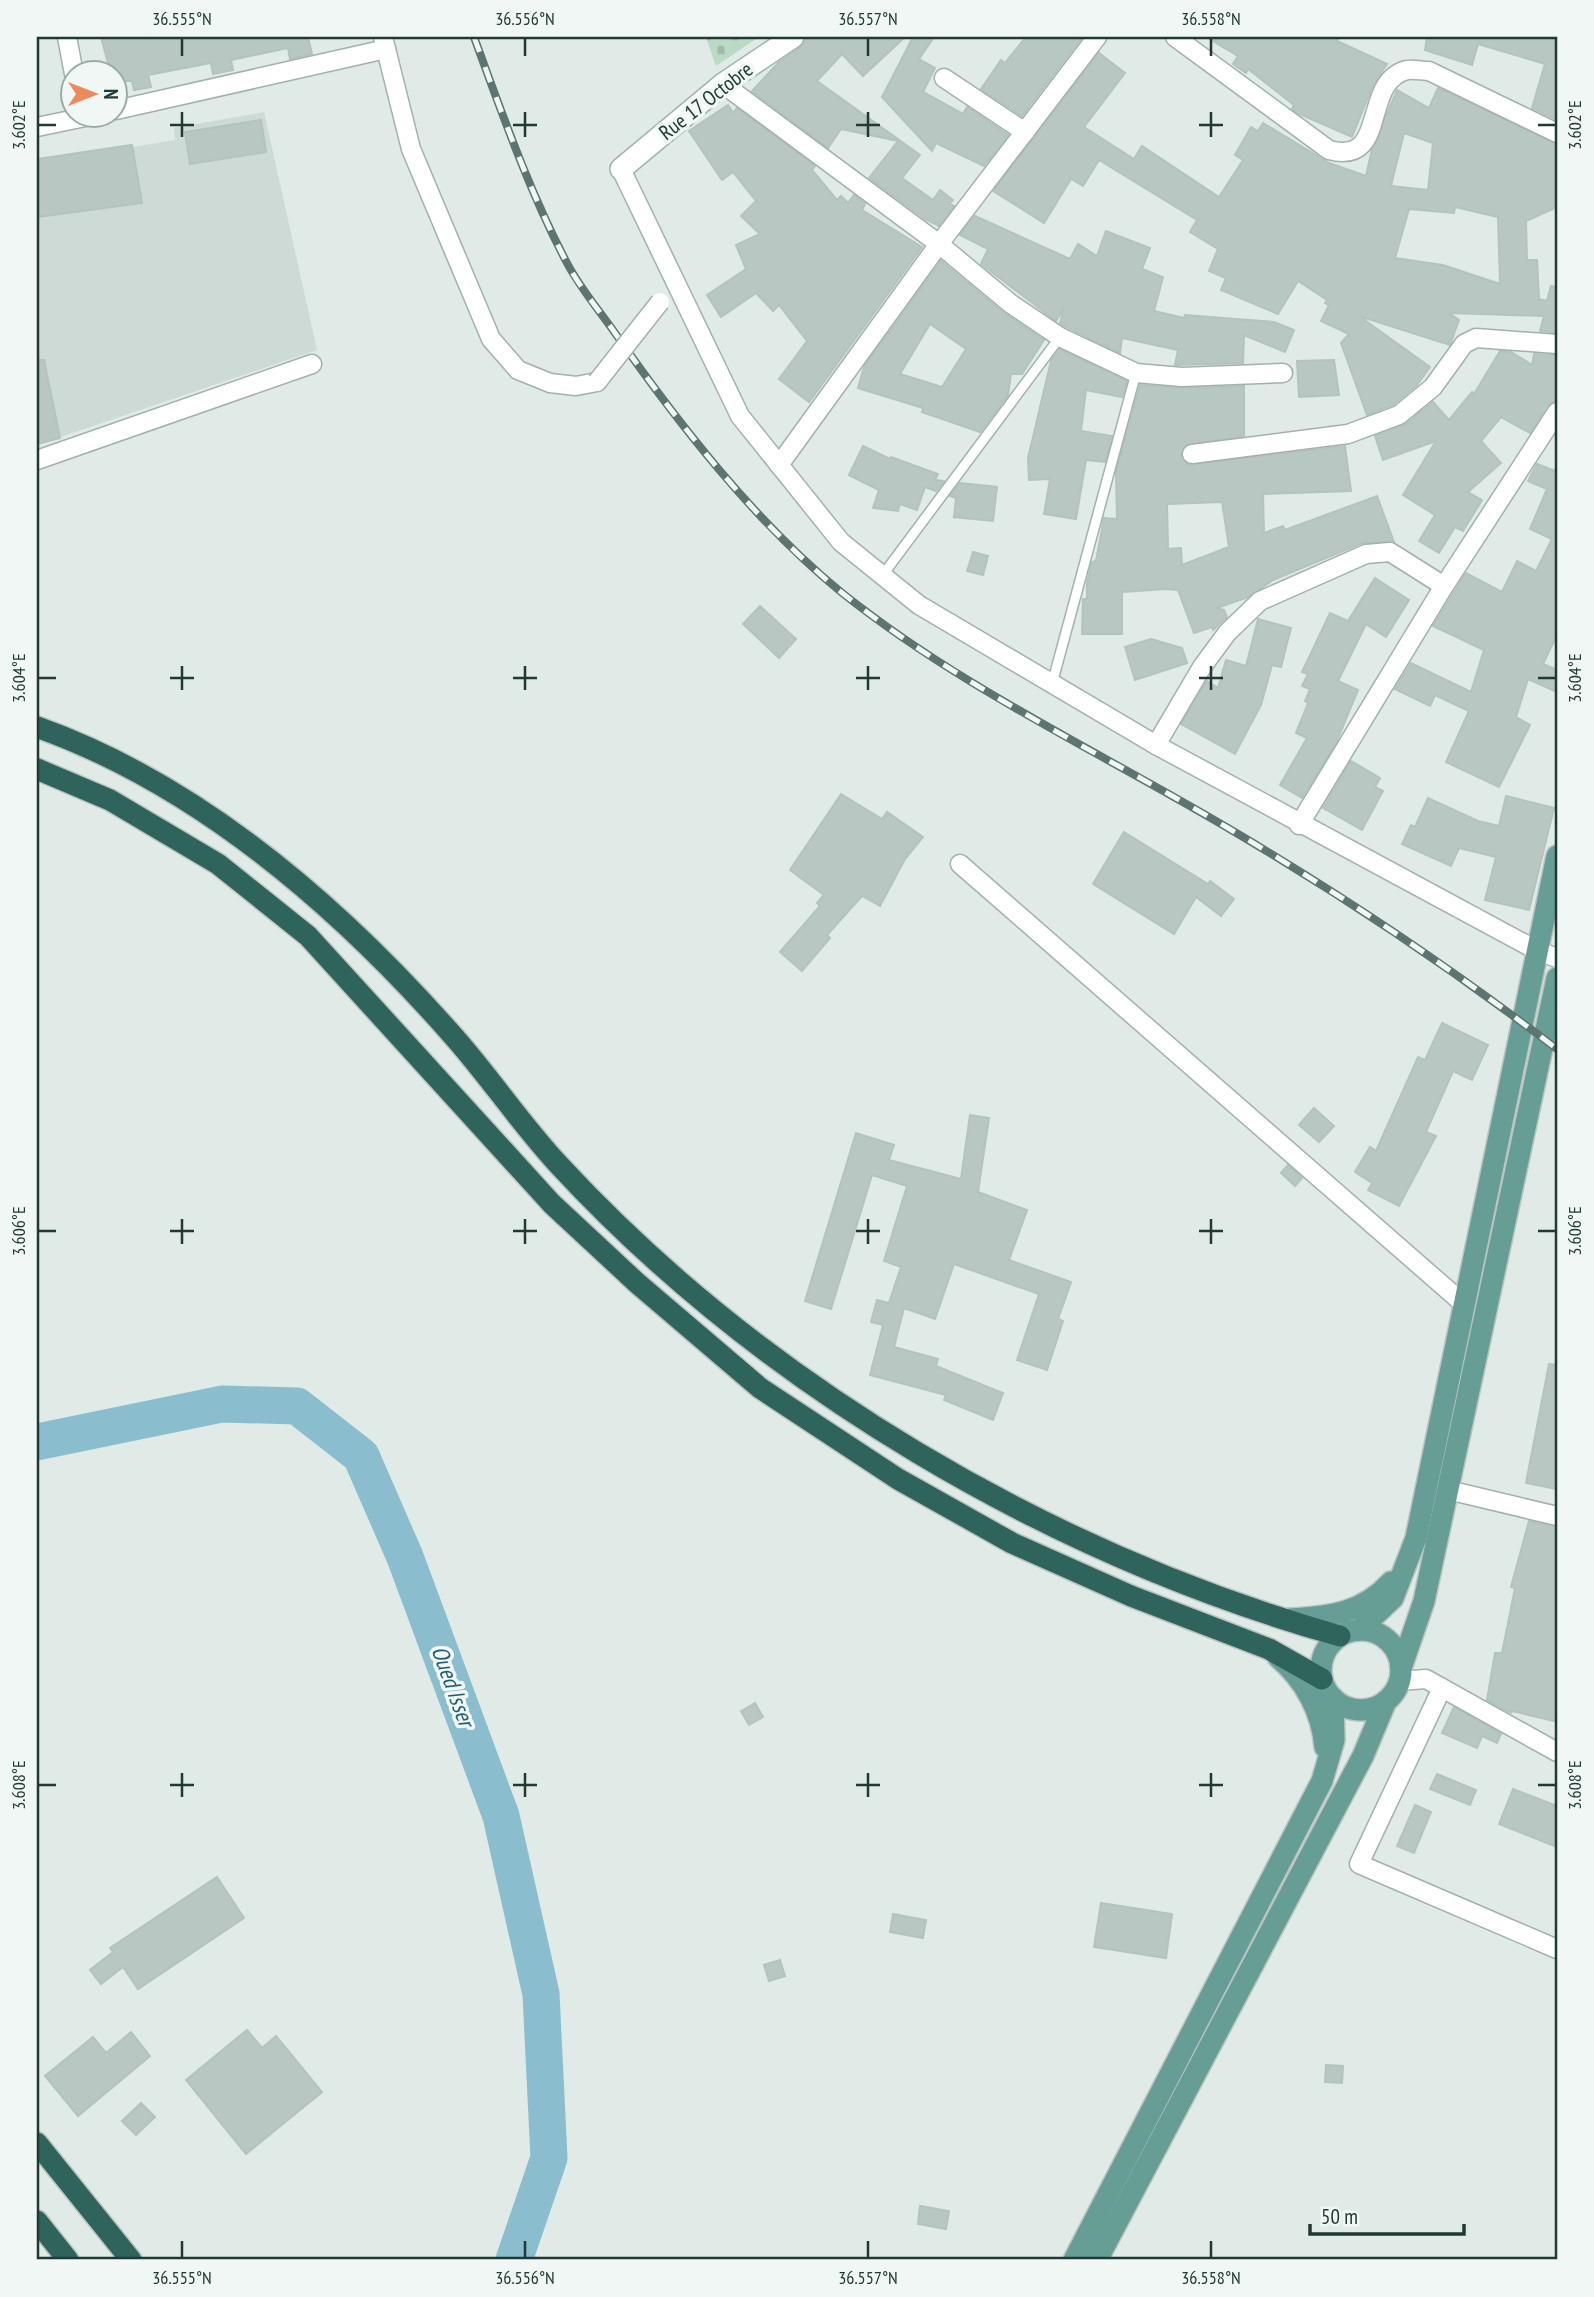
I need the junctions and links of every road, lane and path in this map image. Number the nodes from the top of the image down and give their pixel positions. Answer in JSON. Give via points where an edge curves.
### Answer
{"nodes":[{"id":1,"x":67,"y":37,"type":"edge"},
{"id":2,"x":793,"y":37,"type":"edge"},
{"id":3,"x":1097,"y":37,"type":"edge"},
{"id":4,"x":1175,"y":37,"type":"edge"},
{"id":5,"x":385,"y":43,"type":"edge"},
{"id":6,"x":71,"y":60,"type":"edge"},
{"id":7,"x":944,"y":78,"type":"dead end"},
{"id":8,"x":723,"y":84,"type":"junction"},
{"id":9,"x":130,"y":107,"type":"edge"},
{"id":10,"x":60,"y":122,"type":"edge"},
{"id":11,"x":37,"y":127,"type":"edge"},
{"id":12,"x":1025,"y":132,"type":"junction"},
{"id":13,"x":1557,"y":133,"type":"edge"},
{"id":14,"x":621,"y":169,"type":"joint"},
{"id":15,"x":939,"y":244,"type":"junction"},
{"id":16,"x":677,"y":285,"type":"junction"},
{"id":17,"x":1060,"y":337,"type":"junction"},
{"id":18,"x":1557,"y":344,"type":"edge"},
{"id":19,"x":312,"y":364,"type":"dead end"},
{"id":20,"x":1136,"y":373,"type":"junction"},
{"id":21,"x":1283,"y":373,"type":"dead end"},
{"id":22,"x":1557,"y":412,"type":"edge"},
{"id":23,"x":1192,"y":454,"type":"dead end"},
{"id":24,"x":37,"y":460,"type":"edge"},
{"id":25,"x":779,"y":465,"type":"junction"},
{"id":26,"x":882,"y":576,"type":"junction"},
{"id":27,"x":1444,"y":586,"type":"junction"},
{"id":28,"x":1052,"y":684,"type":"junction"},
{"id":29,"x":37,"y":727,"type":"edge"},
{"id":30,"x":1156,"y":745,"type":"junction"},
{"id":31,"x":37,"y":769,"type":"edge"},
{"id":32,"x":1299,"y":825,"type":"junction"},
{"id":33,"x":1557,"y":856,"type":"edge"},
{"id":34,"x":960,"y":864,"type":"dead end"},
{"id":35,"x":1536,"y":950,"type":"junction"},
{"id":36,"x":1557,"y":958,"type":"edge"},
{"id":37,"x":1557,"y":978,"type":"edge"},
{"id":38,"x":1555,"y":1003,"type":"edge"},
{"id":39,"x":1465,"y":1305,"type":"junction"},
{"id":40,"x":1448,"y":1490,"type":"junction"},
{"id":41,"x":1557,"y":1516,"type":"edge"},
{"id":42,"x":1409,"y":1563,"type":"junction"},
{"id":43,"x":1283,"y":1619,"type":"junction"},
{"id":44,"x":1350,"y":1633,"type":"junction"},
{"id":45,"x":1269,"y":1649,"type":"junction"},
{"id":46,"x":1400,"y":1674,"type":"junction"},
{"id":47,"x":1327,"y":1688,"type":"junction"},
{"id":48,"x":1442,"y":1688,"type":"junction"},
{"id":49,"x":1386,"y":1701,"type":"junction"},
{"id":50,"x":1557,"y":1752,"type":"edge"},
{"id":51,"x":1322,"y":1781,"type":"junction"},
{"id":52,"x":1557,"y":1949,"type":"edge"},
{"id":53,"x":37,"y":2143,"type":"edge"},
{"id":54,"x":37,"y":2221,"type":"edge"},
{"id":55,"x":68,"y":2260,"type":"edge"},
{"id":56,"x":131,"y":2260,"type":"edge"},
{"id":57,"x":1073,"y":2260,"type":"edge"},
{"id":58,"x":1097,"y":2260,"type":"edge"}],
"edges":[{"from":1,"to":6,"type":"street"},
{"from":2,"to":8,"type":"street","name":"Rue 17 Octobre"},
{"from":3,"to":12,"type":"street"},
{"from":4,"to":13,"type":"street","via":[[1329,150],[1340,153],[1364,145],[1380,97],[1393,78],[1407,70],[1429,71]]},
{"from":5,"to":9,"type":"street"},
{"from":5,"to":16,"type":"street","bridge":true,"via":[[411,149],[491,339],[518,370],[550,383],[597,383]]},
{"from":7,"to":12,"type":"street"},
{"from":8,"to":14,"type":"street","name":"Rue 17 Octobre"},
{"from":8,"to":15,"type":"street"},
{"from":10,"to":11,"type":"street"},
{"from":12,"to":15,"type":"street"},
{"from":14,"to":16,"type":"street"},
{"from":15,"to":17,"type":"street","via":[[1011,304]]},
{"from":15,"to":25,"type":"street"},
{"from":16,"to":25,"type":"street","via":[[740,416]]},
{"from":17,"to":20,"type":"street"},
{"from":17,"to":26,"type":"lane"},
{"from":18,"to":23,"type":"street","via":[[1476,338],[1464,344],[1433,387],[1399,415],[1348,434]]},
{"from":19,"to":24,"type":"street"},
{"from":20,"to":21,"type":"street","via":[[1182,377]]},
{"from":20,"to":28,"type":"lane"},
{"from":22,"to":27,"type":"street"},
{"from":25,"to":26,"type":"street","via":[[841,542]]},
{"from":26,"to":28,"type":"street","via":[[919,605]]},
{"from":27,"to":30,"type":"street","via":[[1390,552],[1366,554],[1260,601],[1202,667]]},
{"from":27,"to":32,"type":"street"},
{"from":28,"to":30,"type":"street"},
{"from":29,"to":43,"type":"highway","via":[[81,743],[166,788],[251,844],[347,925],[455,1038],[558,1164],[730,1323],[831,1399],[952,1474],[1098,1549]]},
{"from":30,"to":32,"type":"street"},
{"from":31,"to":45,"type":"highway","via":[[110,800],[218,864],[309,936],[552,1204],[760,1388],[898,1479],[1012,1543],[1131,1596]]},
{"from":32,"to":35,"type":"street"},
{"from":33,"to":35,"type":"main road"},
{"from":34,"to":39,"type":"street"},
{"from":35,"to":36,"type":"street"},
{"from":35,"to":39,"type":"main road"},
{"from":37,"to":38,"type":"main road"},
{"from":38,"to":40,"type":"main road"},
{"from":39,"to":42,"type":"main road"},
{"from":40,"to":41,"type":"street"},
{"from":40,"to":46,"type":"main road","via":[[1424,1601]]},
{"from":42,"to":43,"type":"main road","via":[[1362,1606],[1338,1615]]},
{"from":42,"to":44,"type":"main road","via":[[1393,1598]]},
{"from":43,"to":44,"type":"highway"},
{"from":44,"to":46,"type":"main road","via":[[1372,1632],[1392,1645]]},
{"from":44,"to":47,"type":"main road","via":[[1326,1650]]},
{"from":45,"to":47,"type":"highway"},
{"from":45,"to":51,"type":"main road","via":[[1308,1690],[1319,1717],[1325,1745]]},
{"from":46,"to":48,"type":"street"},
{"from":46,"to":49,"type":"main road"},
{"from":47,"to":49,"type":"main road","via":[[1353,1709]]},
{"from":47,"to":51,"type":"main road","via":[[1334,1740]]},
{"from":48,"to":50,"type":"street"},
{"from":48,"to":52,"type":"street","via":[[1359,1864]]},
{"from":49,"to":58,"type":"main road","via":[[1363,1756]]},
{"from":51,"to":57,"type":"main road"},
{"from":53,"to":56,"type":"highway"},
{"from":54,"to":55,"type":"highway"}]}
